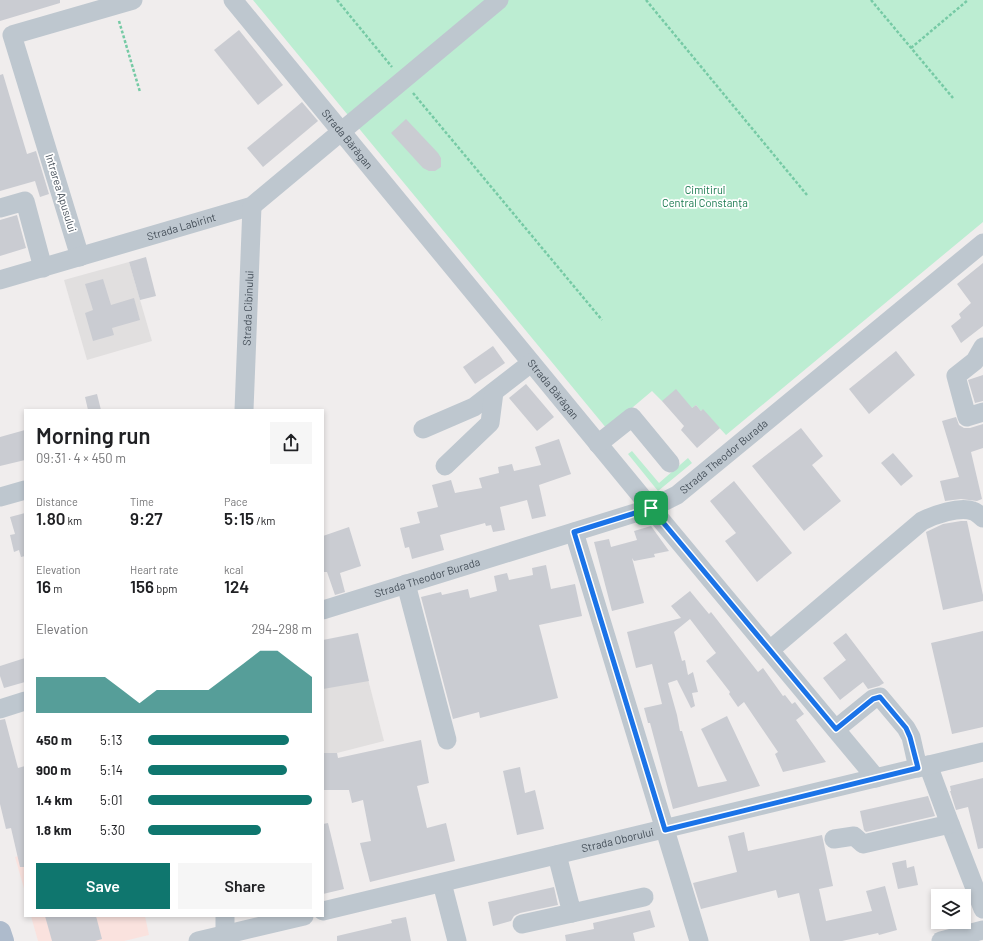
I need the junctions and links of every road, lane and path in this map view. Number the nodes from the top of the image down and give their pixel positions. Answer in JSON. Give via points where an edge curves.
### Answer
{"nodes":[{"id":1,"x":133,"y":0,"type":"edge"},
{"id":2,"x":232,"y":0,"type":"edge"},
{"id":3,"x":338,"y":0,"type":"edge"},
{"id":4,"x":499,"y":0,"type":"edge"},
{"id":5,"x":646,"y":0,"type":"edge"},
{"id":6,"x":871,"y":0,"type":"edge"},
{"id":7,"x":968,"y":0,"type":"edge"},
{"id":8,"x":115,"y":5,"type":"junction"},
{"id":9,"x":911,"y":48,"type":"junction"},
{"id":10,"x":402,"y":80,"type":"junction"},
{"id":11,"x":140,"y":92,"type":"dead end"},
{"id":12,"x":953,"y":98,"type":"dead end"},
{"id":13,"x":340,"y":131,"type":"junction"},
{"id":14,"x":807,"y":195,"type":"dead end"},
{"id":15,"x":252,"y":206,"type":"junction"},
{"id":16,"x":0,"y":208,"type":"edge"},
{"id":17,"x":983,"y":243,"type":"edge"},
{"id":18,"x":80,"y":257,"type":"junction"},
{"id":19,"x":43,"y":268,"type":"junction"},
{"id":20,"x":0,"y":280,"type":"edge"},
{"id":21,"x":602,"y":320,"type":"dead end"},
{"id":22,"x":983,"y":347,"type":"edge"},
{"id":23,"x":531,"y":363,"type":"junction"},
{"id":24,"x":494,"y":392,"type":"junction"},
{"id":25,"x":244,"y":409,"type":"edge"},
{"id":26,"x":983,"y":412,"type":"edge"},
{"id":27,"x":423,"y":429,"type":"dead end"},
{"id":28,"x":598,"y":444,"type":"junction"},
{"id":29,"x":670,"y":464,"type":"dead end"},
{"id":30,"x":445,"y":466,"type":"dead end"},
{"id":31,"x":24,"y":495,"type":"edge"},
{"id":32,"x":0,"y":498,"type":"edge"},
{"id":33,"x":651,"y":508,"type":"junction"},
{"id":34,"x":983,"y":518,"type":"edge"},
{"id":35,"x":574,"y":532,"type":"junction"},
{"id":36,"x":406,"y":584,"type":"junction"},
{"id":37,"x":324,"y":610,"type":"edge"},
{"id":38,"x":770,"y":650,"type":"junction"},
{"id":39,"x":24,"y":701,"type":"edge"},
{"id":40,"x":0,"y":709,"type":"edge"},
{"id":41,"x":836,"y":729,"type":"junction"},
{"id":42,"x":447,"y":740,"type":"dead end"},
{"id":43,"x":983,"y":752,"type":"edge"},
{"id":44,"x":923,"y":767,"type":"junction"},
{"id":45,"x":876,"y":778,"type":"junction"},
{"id":46,"x":950,"y":824,"type":"junction"},
{"id":47,"x":665,"y":830,"type":"junction"},
{"id":48,"x":834,"y":839,"type":"dead end"},
{"id":49,"x":557,"y":855,"type":"junction"},
{"id":50,"x":442,"y":883,"type":"junction"},
{"id":51,"x":644,"y":897,"type":"dead end"},
{"id":52,"x":983,"y":909,"type":"edge"},
{"id":53,"x":324,"y":912,"type":"edge"},
{"id":54,"x":572,"y":913,"type":"junction"},
{"id":55,"x":295,"y":917,"type":"edge"},
{"id":56,"x":522,"y":924,"type":"dead end"},
{"id":57,"x":225,"y":925,"type":"edge"},
{"id":58,"x":983,"y":930,"type":"edge"},
{"id":59,"x":0,"y":932,"type":"edge"},
{"id":60,"x":3,"y":941,"type":"edge"},
{"id":61,"x":198,"y":941,"type":"edge"},
{"id":62,"x":457,"y":941,"type":"edge"},
{"id":63,"x":699,"y":941,"type":"edge"},
{"id":64,"x":941,"y":941,"type":"edge"}],
"edges":[{"from":1,"to":8,"type":"street"},
{"from":2,"to":13,"type":"street","name":"Strada Bărăgan"},
{"from":3,"to":10,"type":"path"},
{"from":4,"to":10,"type":"street","name":"Strada Labirint"},
{"from":5,"to":14,"type":"path"},
{"from":6,"to":9,"type":"path"},
{"from":7,"to":9,"type":"path"},
{"from":8,"to":11,"type":"path"},
{"from":8,"to":18,"type":"street","name":"Intrarea Apusului","via":[[12,35]]},
{"from":9,"to":12,"type":"path"},
{"from":10,"to":13,"type":"street","name":"Strada Labirint"},
{"from":10,"to":21,"type":"path"},
{"from":13,"to":15,"type":"street","name":"Strada Labirint"},
{"from":13,"to":23,"type":"street","name":"Strada Bărăgan"},
{"from":15,"to":18,"type":"street","name":"Strada Labirint"},
{"from":15,"to":25,"type":"street","name":"Strada Cibinului"},
{"from":16,"to":19,"type":"street","via":[[25,201]]},
{"from":17,"to":33,"type":"street","name":"Strada Theodor Burada","via":[[677,495]]},
{"from":18,"to":19,"type":"street","name":"Strada Labirint"},
{"from":19,"to":20,"type":"street","name":"Strada Labirint"},
{"from":22,"to":26,"type":"street","via":[[975,361],[956,376],[967,417]]},
{"from":23,"to":24,"type":"street"},
{"from":23,"to":28,"type":"street","name":"Strada Bărăgan"},
{"from":24,"to":27,"type":"street","via":[[474,407]]},
{"from":24,"to":30,"type":"street","via":[[490,423]]},
{"from":28,"to":29,"type":"street","via":[[632,417]]},
{"from":28,"to":33,"type":"street","name":"Strada Bărăgan"},
{"from":31,"to":32,"type":"street"},
{"from":33,"to":35,"type":"street","name":"Strada Theodor Burada"},
{"from":33,"to":38,"type":"street","name":"Strada Bărăgan"},
{"from":34,"to":38,"type":"street","via":[[974,511],[962,509],[935,515],[922,521]]},
{"from":35,"to":36,"type":"street","name":"Strada Theodor Burada"},
{"from":35,"to":47,"type":"street"},
{"from":36,"to":37,"type":"street","name":"Strada Theodor Burada"},
{"from":36,"to":42,"type":"street"},
{"from":38,"to":41,"type":"street","name":"Strada Bărăgan"},
{"from":39,"to":40,"type":"street"},
{"from":41,"to":44,"type":"street","via":[[873,699],[880,697],[906,728]]},
{"from":41,"to":45,"type":"street","name":"Strada Bărăgan"},
{"from":43,"to":44,"type":"street","name":"Strada Oborului"},
{"from":44,"to":45,"type":"street","name":"Strada Oborului"},
{"from":44,"to":46,"type":"street"},
{"from":45,"to":47,"type":"street","name":"Strada Oborului"},
{"from":46,"to":48,"type":"street","via":[[863,844],[854,836]]},
{"from":46,"to":52,"type":"street"},
{"from":47,"to":49,"type":"street","name":"Strada Oborului"},
{"from":47,"to":63,"type":"street"},
{"from":49,"to":50,"type":"street","name":"Strada Oborului"},
{"from":49,"to":54,"type":"street"},
{"from":50,"to":53,"type":"street","name":"Strada Oborului"},
{"from":50,"to":62,"type":"street"},
{"from":51,"to":54,"type":"street"},
{"from":54,"to":56,"type":"street"},
{"from":55,"to":57,"type":"street"},
{"from":57,"to":61,"type":"street"},
{"from":58,"to":64,"type":"street"},
{"from":59,"to":60,"type":"main road"}]}
